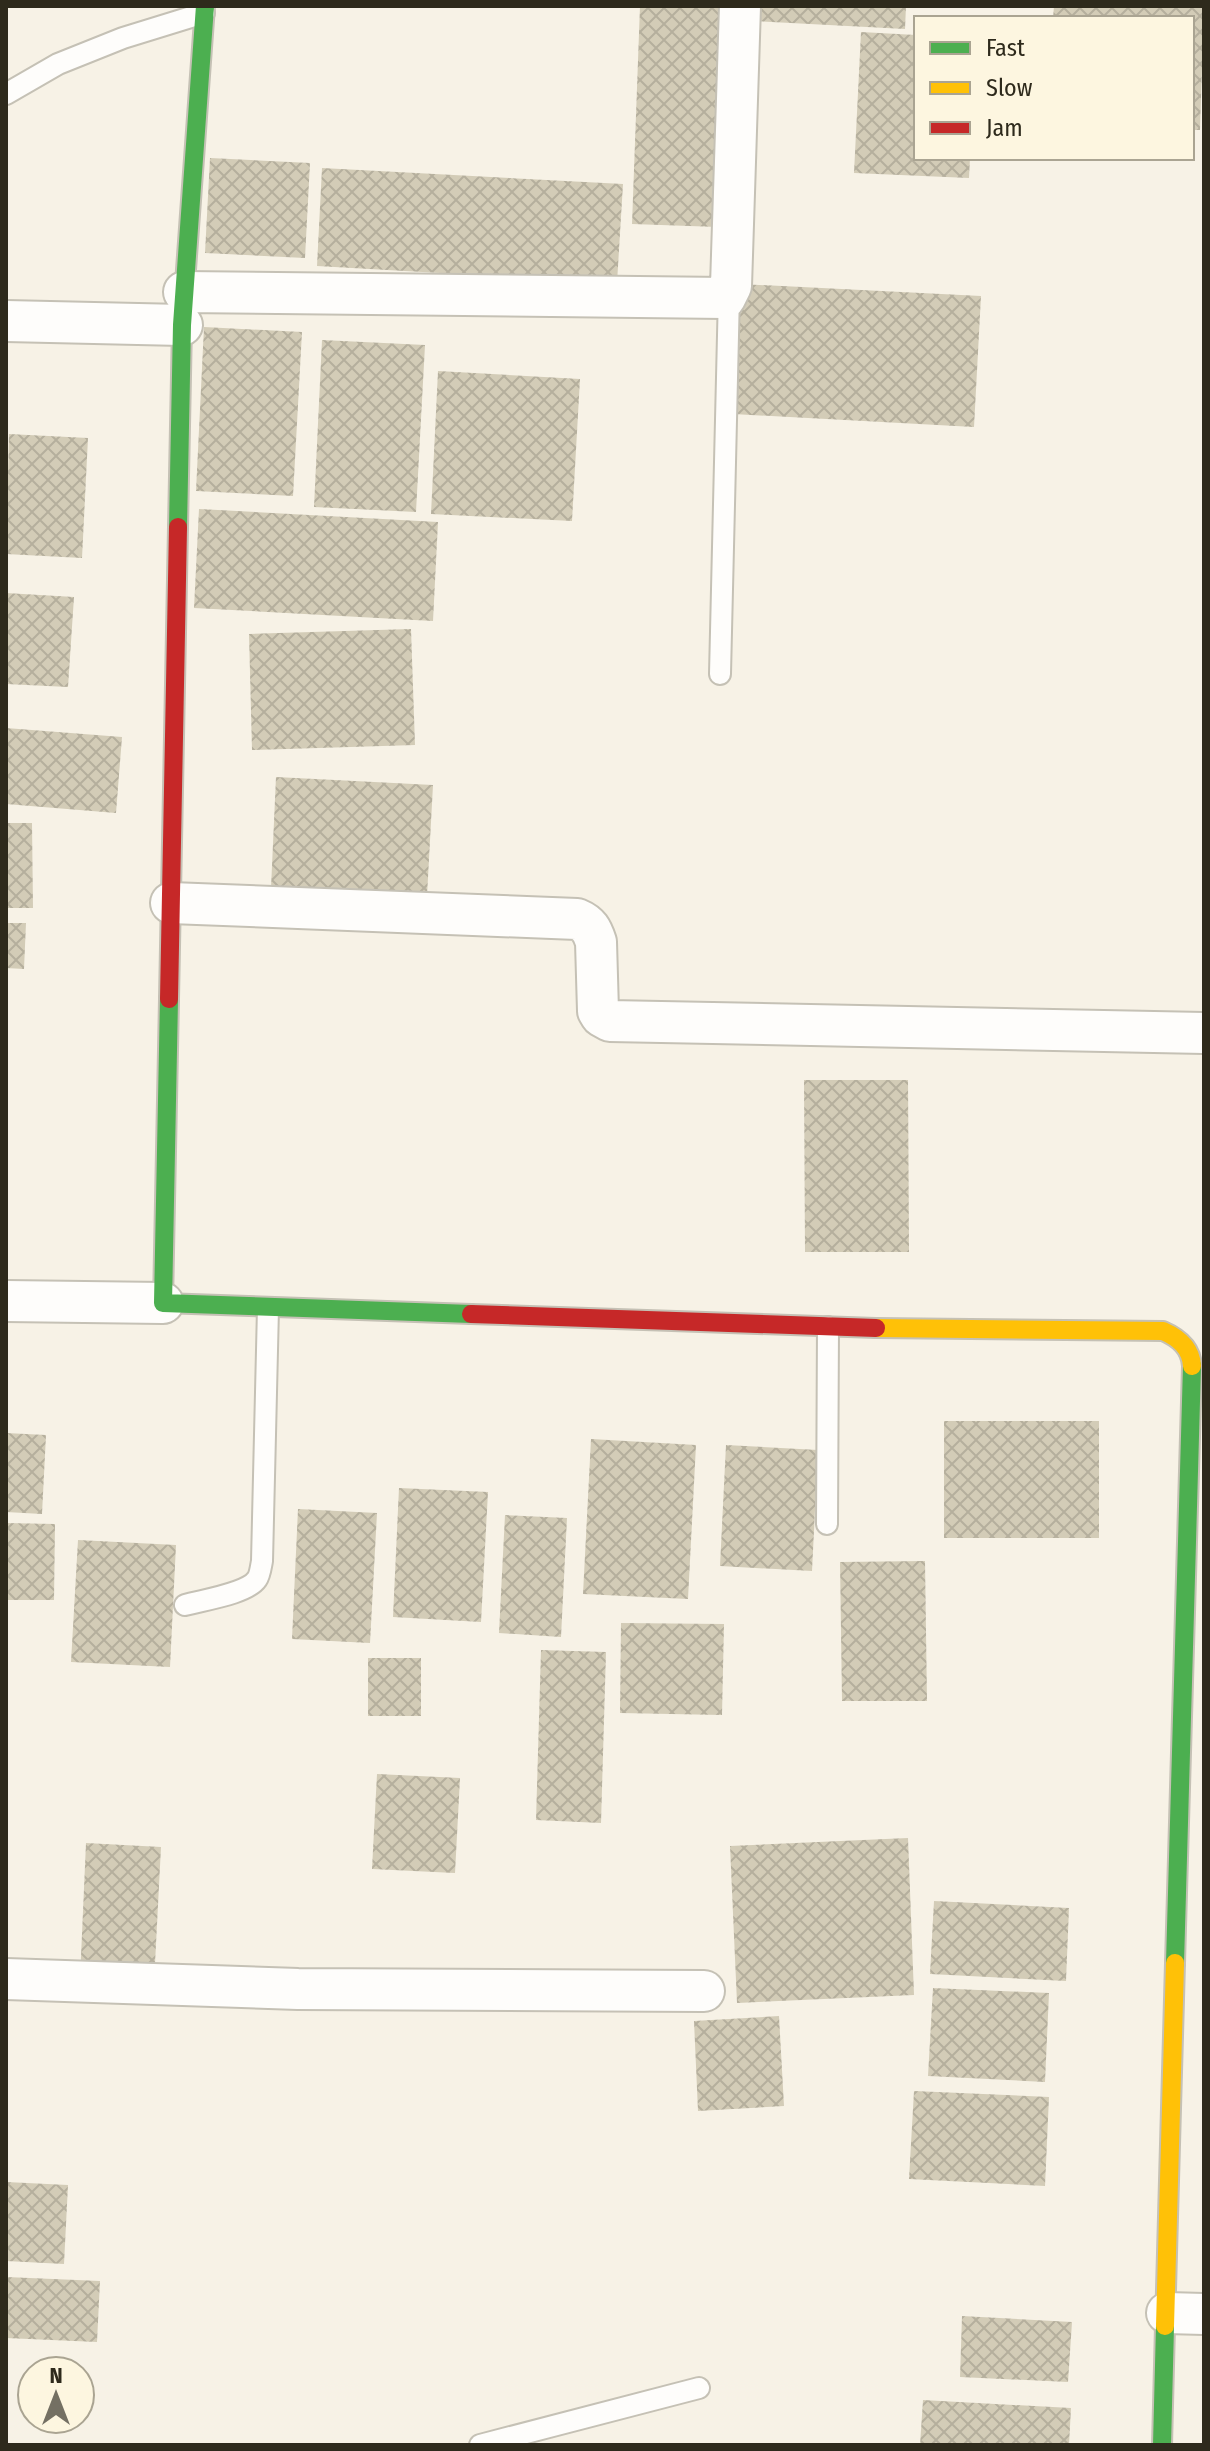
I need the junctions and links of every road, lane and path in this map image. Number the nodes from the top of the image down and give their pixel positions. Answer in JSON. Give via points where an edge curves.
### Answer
{"nodes":[{"id":1,"x":740,"y":6,"type":"edge"},
{"id":2,"x":205,"y":9,"type":"edge"},
{"id":3,"x":6,"y":94,"type":"edge"},
{"id":4,"x":729,"y":293,"type":"junction"},
{"id":5,"x":183,"y":308,"type":"junction"},
{"id":6,"x":6,"y":321,"type":"edge"},
{"id":7,"x":720,"y":674,"type":"dead end"},
{"id":8,"x":171,"y":903,"type":"junction"},
{"id":9,"x":1204,"y":1033,"type":"edge"},
{"id":10,"x":6,"y":1301,"type":"edge"},
{"id":11,"x":163,"y":1303,"type":"junction"},
{"id":12,"x":268,"y":1308,"type":"junction"},
{"id":13,"x":828,"y":1327,"type":"junction"},
{"id":14,"x":827,"y":1524,"type":"dead end"},
{"id":15,"x":185,"y":1605,"type":"dead end"},
{"id":16,"x":6,"y":1979,"type":"edge"},
{"id":17,"x":704,"y":1991,"type":"dead end"},
{"id":18,"x":1186,"y":2314,"type":"edge"},
{"id":19,"x":699,"y":2388,"type":"dead end"},
{"id":20,"x":480,"y":2445,"type":"edge"},
{"id":21,"x":1162,"y":2445,"type":"edge"}],
"edges":[{"from":1,"to":4,"type":"street"},
{"from":2,"to":3,"type":"lane","via":[[58,64]]},
{"from":2,"to":5,"type":"street"},
{"from":4,"to":5,"type":"street","via":[[725,298]]},
{"from":4,"to":7,"type":"lane"},
{"from":5,"to":6,"type":"street"},
{"from":5,"to":8,"type":"street"},
{"from":8,"to":9,"type":"street","via":[[577,919],[593,932],[598,1011],[610,1021]]},
{"from":8,"to":11,"type":"street"},
{"from":10,"to":11,"type":"street"},
{"from":11,"to":12,"type":"street"},
{"from":12,"to":13,"type":"street"},
{"from":12,"to":15,"type":"lane","via":[[262,1561],[257,1579],[234,1592]]},
{"from":13,"to":14,"type":"lane"},
{"from":13,"to":18,"type":"street","via":[[1163,1331],[1179,1337],[1188,1348],[1192,1361]]},
{"from":16,"to":17,"type":"street","via":[[298,1989]]},
{"from":18,"to":21,"type":"street"},
{"from":19,"to":20,"type":"lane"}]}
